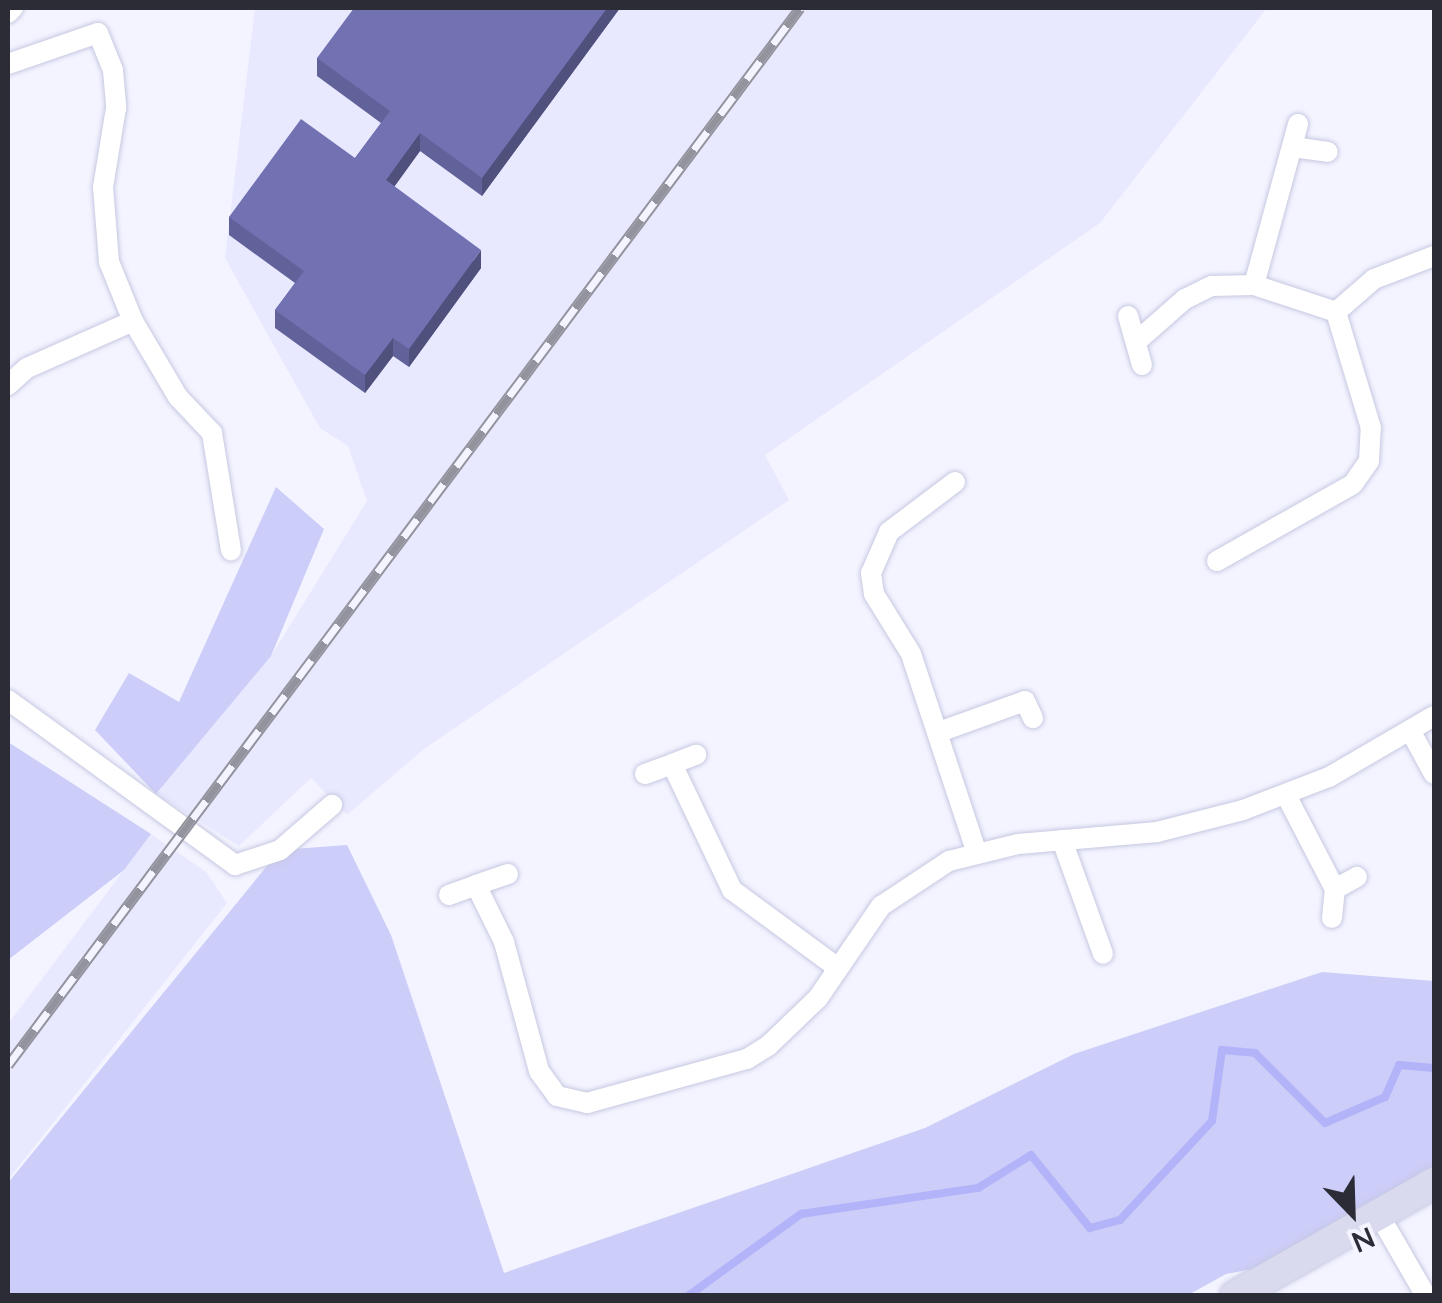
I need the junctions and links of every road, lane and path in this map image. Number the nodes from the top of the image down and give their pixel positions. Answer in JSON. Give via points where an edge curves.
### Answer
{"nodes":[{"id":1,"x":8,"y":64,"type":"edge"},
{"id":2,"x":1298,"y":124,"type":"dead end"},
{"id":3,"x":1293,"y":147,"type":"junction"},
{"id":4,"x":1328,"y":152,"type":"dead end"},
{"id":5,"x":1434,"y":256,"type":"edge"},
{"id":6,"x":1254,"y":285,"type":"junction"},
{"id":7,"x":1336,"y":312,"type":"junction"},
{"id":8,"x":1128,"y":316,"type":"dead end"},
{"id":9,"x":133,"y":321,"type":"junction"},
{"id":10,"x":1136,"y":342,"type":"junction"},
{"id":11,"x":1142,"y":365,"type":"dead end"},
{"id":12,"x":8,"y":385,"type":"edge"},
{"id":13,"x":955,"y":482,"type":"dead end"},
{"id":14,"x":231,"y":550,"type":"dead end"},
{"id":15,"x":1218,"y":561,"type":"dead end"},
{"id":16,"x":8,"y":700,"type":"edge"},
{"id":17,"x":1025,"y":701,"type":"dead end"},
{"id":18,"x":1434,"y":716,"type":"edge"},
{"id":19,"x":940,"y":732,"type":"junction"},
{"id":20,"x":1411,"y":732,"type":"junction"},
{"id":21,"x":696,"y":755,"type":"dead end"},
{"id":22,"x":672,"y":764,"type":"junction"},
{"id":23,"x":645,"y":774,"type":"dead end"},
{"id":24,"x":1434,"y":774,"type":"edge"},
{"id":25,"x":1286,"y":796,"type":"junction"},
{"id":26,"x":332,"y":805,"type":"dead end"},
{"id":27,"x":1062,"y":840,"type":"junction"},
{"id":28,"x":976,"y":850,"type":"junction"},
{"id":29,"x":508,"y":874,"type":"dead end"},
{"id":30,"x":1357,"y":877,"type":"dead end"},
{"id":31,"x":476,"y":886,"type":"junction"},
{"id":32,"x":1335,"y":889,"type":"junction"},
{"id":33,"x":449,"y":894,"type":"dead end"},
{"id":34,"x":1332,"y":918,"type":"dead end"},
{"id":35,"x":1103,"y":954,"type":"dead end"},
{"id":36,"x":835,"y":966,"type":"junction"},
{"id":37,"x":1434,"y":1182,"type":"edge"},
{"id":38,"x":1378,"y":1212,"type":"junction"},
{"id":39,"x":1235,"y":1296,"type":"edge"},
{"id":40,"x":1426,"y":1296,"type":"edge"}],
"edges":[{"from":1,"to":9,"type":"street","via":[[98,33],[113,70],[116,108],[103,187],[109,262]]},
{"from":2,"to":3,"type":"street"},
{"from":3,"to":4,"type":"street"},
{"from":3,"to":6,"type":"street"},
{"from":5,"to":7,"type":"street","via":[[1374,279]]},
{"from":6,"to":7,"type":"street"},
{"from":6,"to":10,"type":"street","via":[[1200,290]]},
{"from":7,"to":15,"type":"street","via":[[1371,428],[1369,462],[1353,484]]},
{"from":8,"to":10,"type":"street"},
{"from":9,"to":12,"type":"street","via":[[27,368]]},
{"from":9,"to":14,"type":"street","via":[[178,397],[212,432]]},
{"from":10,"to":11,"type":"street"},
{"from":13,"to":19,"type":"street","via":[[889,532],[871,573],[874,594],[910,654]]},
{"from":16,"to":26,"type":"street","via":[[234,865],[280,850]]},
{"from":17,"to":19,"type":"street"},
{"from":18,"to":20,"type":"street"},
{"from":19,"to":28,"type":"street"},
{"from":20,"to":24,"type":"street"},
{"from":20,"to":25,"type":"street"},
{"from":21,"to":22,"type":"street"},
{"from":22,"to":23,"type":"street"},
{"from":22,"to":36,"type":"street","via":[[732,890]]},
{"from":25,"to":27,"type":"street","via":[[1157,832]]},
{"from":25,"to":32,"type":"street"},
{"from":27,"to":28,"type":"street"},
{"from":27,"to":35,"type":"street"},
{"from":28,"to":36,"type":"street","via":[[900,891]]},
{"from":29,"to":31,"type":"street"},
{"from":30,"to":32,"type":"street"},
{"from":31,"to":33,"type":"street"},
{"from":31,"to":36,"type":"street","via":[[504,942],[543,1080],[557,1096],[576,1102],[746,1059],[804,1015]]},
{"from":32,"to":34,"type":"street"},
{"from":37,"to":38,"type":"street"},
{"from":38,"to":39,"type":"street"},
{"from":38,"to":40,"type":"street"}]}
